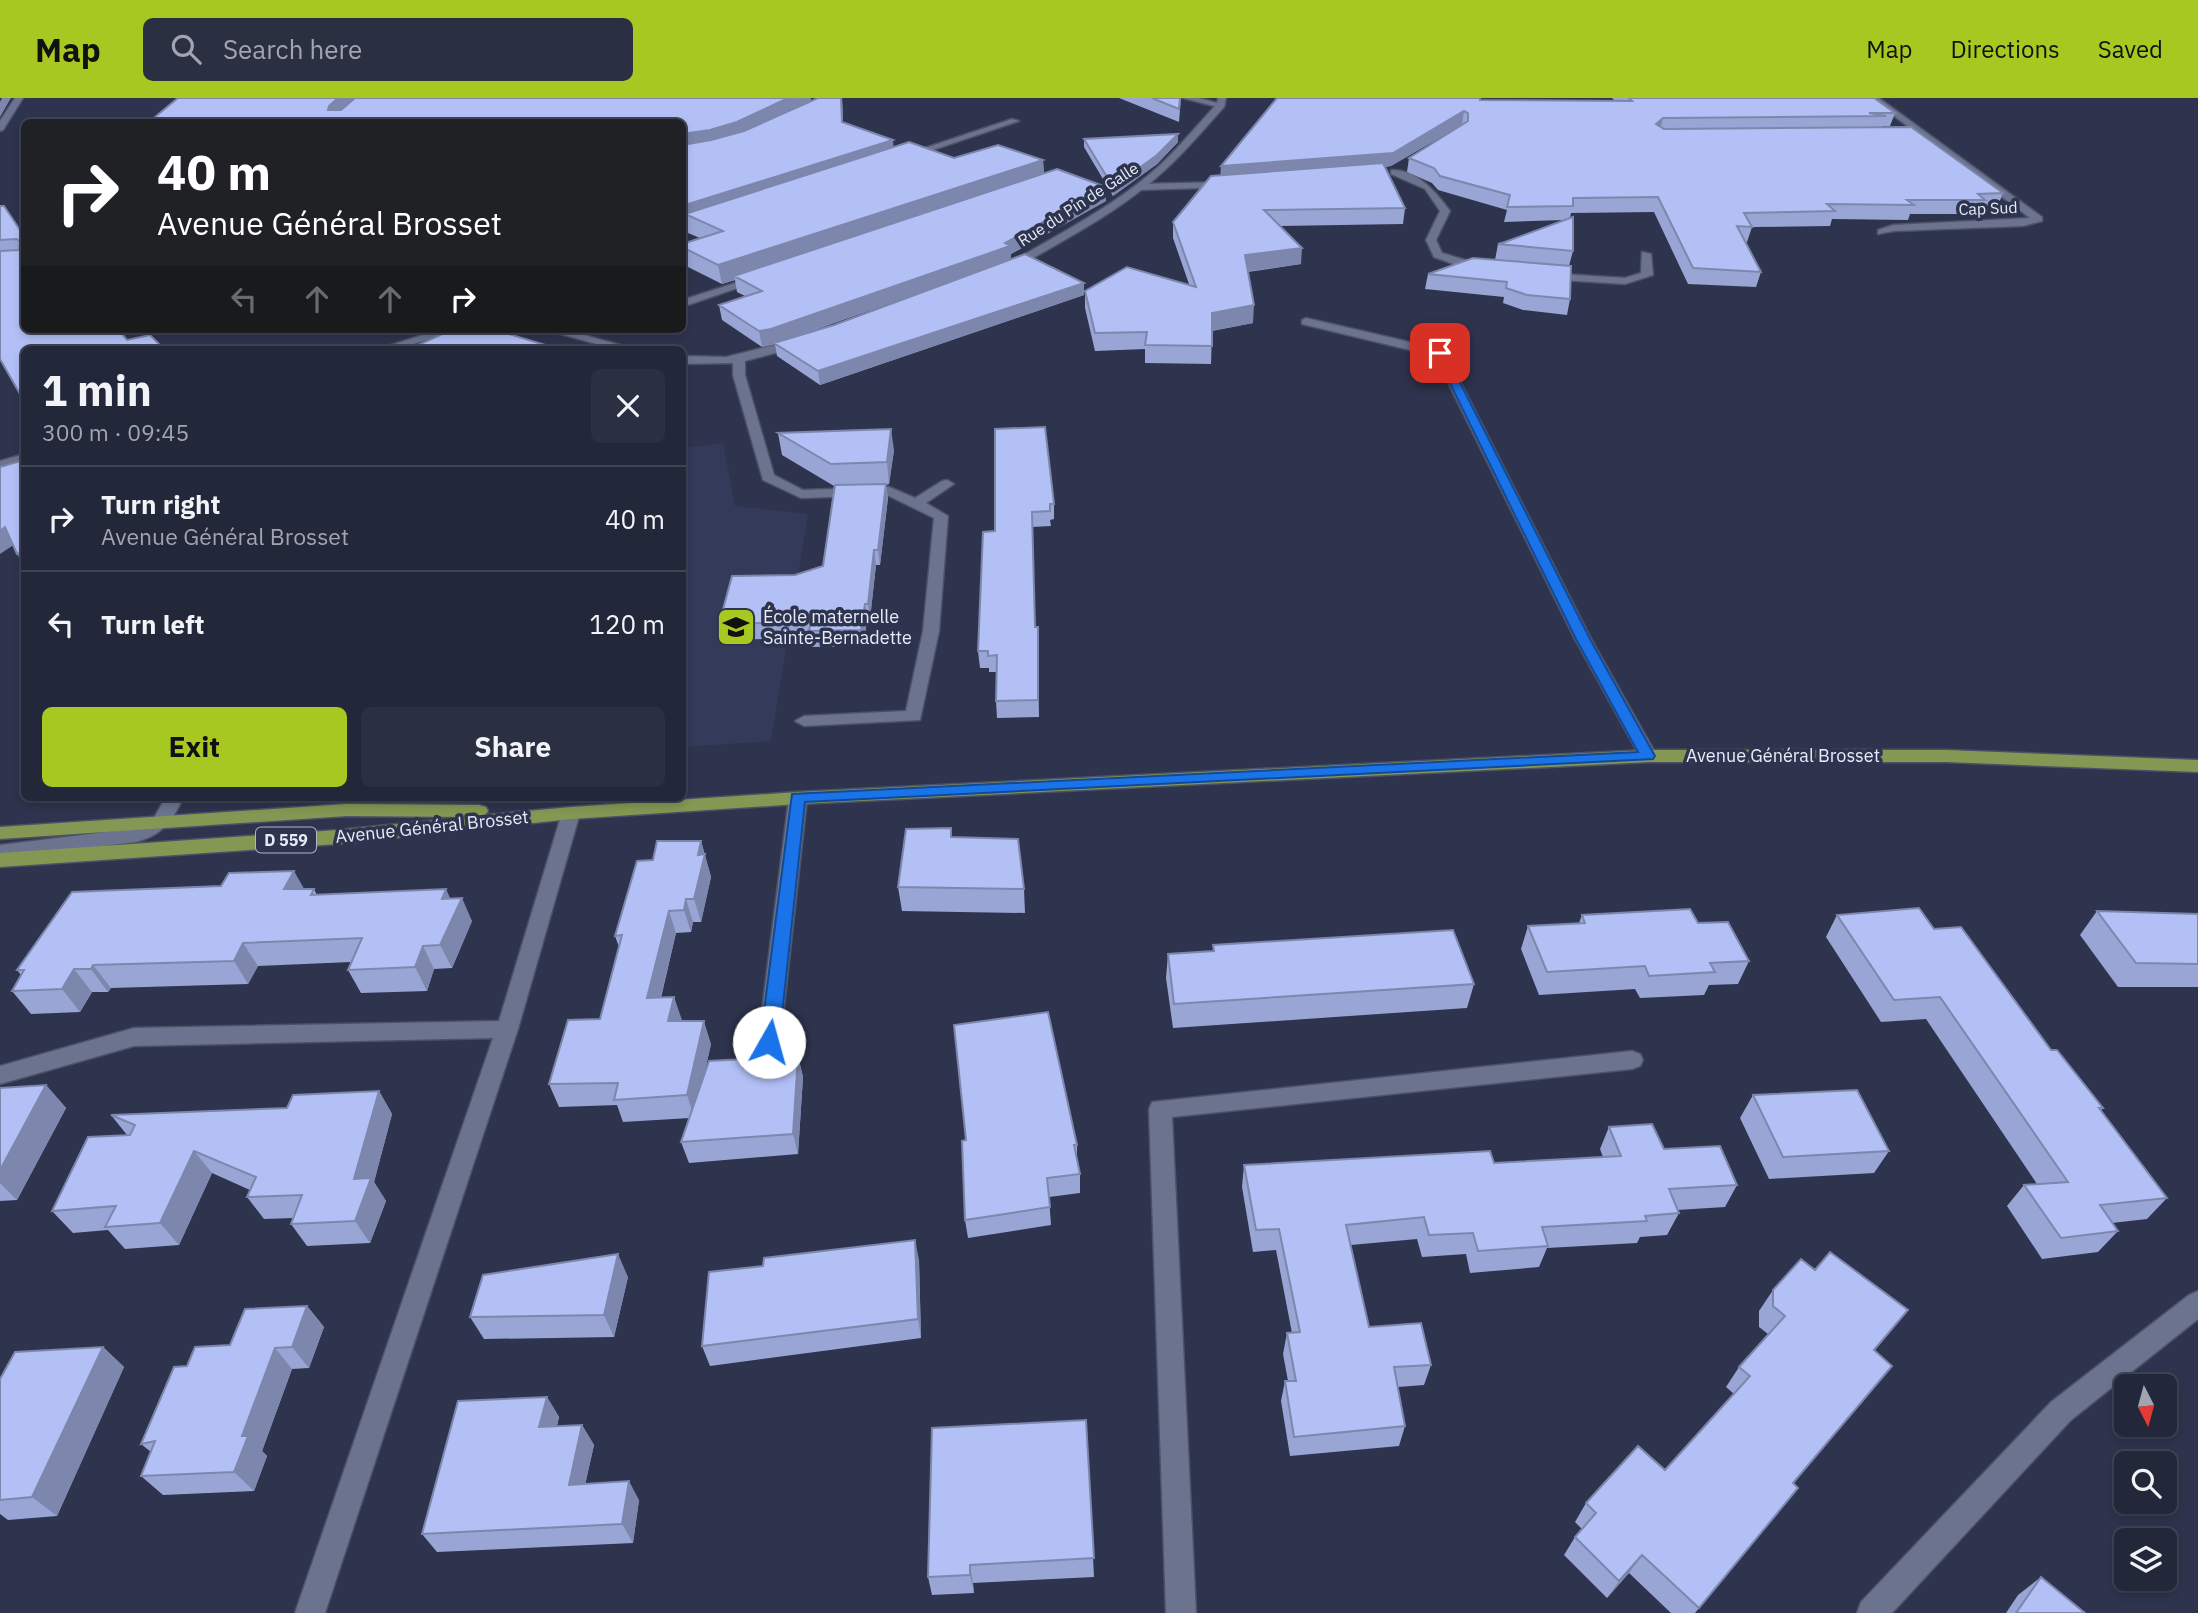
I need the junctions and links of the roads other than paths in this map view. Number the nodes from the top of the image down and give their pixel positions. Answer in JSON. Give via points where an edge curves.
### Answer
{"nodes":[{"id":1,"x":19,"y":98,"type":"edge"},
{"id":2,"x":1187,"y":98,"type":"edge"},
{"id":3,"x":1874,"y":98,"type":"edge"},
{"id":4,"x":1221,"y":102,"type":"edge"},
{"id":5,"x":1015,"y":121,"type":"dead end"},
{"id":6,"x":0,"y":128,"type":"edge"},
{"id":7,"x":1912,"y":135,"type":"edge"},
{"id":8,"x":1926,"y":135,"type":"junction"},
{"id":9,"x":890,"y":162,"type":"edge"},
{"id":10,"x":1405,"y":165,"type":"edge"},
{"id":11,"x":1394,"y":172,"type":"junction"},
{"id":12,"x":1381,"y":174,"type":"edge"},
{"id":13,"x":1239,"y":185,"type":"edge"},
{"id":14,"x":1139,"y":187,"type":"junction"},
{"id":15,"x":1882,"y":232,"type":"dead end"},
{"id":16,"x":1646,"y":254,"type":"dead end"},
{"id":17,"x":1496,"y":270,"type":"edge"},
{"id":18,"x":995,"y":274,"type":"edge"},
{"id":19,"x":772,"y":275,"type":"edge"},
{"id":20,"x":1535,"y":275,"type":"edge"},
{"id":21,"x":686,"y":303,"type":"edge"},
{"id":22,"x":1306,"y":322,"type":"dead end"},
{"id":23,"x":439,"y":333,"type":"edge"},
{"id":24,"x":576,"y":333,"type":"edge"},
{"id":25,"x":809,"y":340,"type":"edge"},
{"id":26,"x":396,"y":346,"type":"edge"},
{"id":27,"x":619,"y":346,"type":"edge"},
{"id":28,"x":739,"y":358,"type":"junction"},
{"id":29,"x":686,"y":360,"type":"edge"},
{"id":30,"x":21,"y":459,"type":"edge"},
{"id":31,"x":0,"y":466,"type":"edge"},
{"id":32,"x":947,"y":484,"type":"dead end"},
{"id":33,"x":915,"y":504,"type":"junction"},
{"id":34,"x":804,"y":721,"type":"dead end"},
{"id":35,"x":1648,"y":756,"type":"junction"},
{"id":36,"x":2198,"y":766,"type":"edge"},
{"id":37,"x":798,"y":797,"type":"junction"},
{"id":38,"x":172,"y":801,"type":"edge"},
{"id":39,"x":571,"y":813,"type":"junction"},
{"id":40,"x":162,"y":822,"type":"junction"},
{"id":41,"x":0,"y":833,"type":"edge"},
{"id":42,"x":0,"y":852,"type":"edge"},
{"id":43,"x":0,"y":860,"type":"edge"},
{"id":44,"x":507,"y":1030,"type":"junction"},
{"id":45,"x":769,"y":1042,"type":"dead end"},
{"id":46,"x":1632,"y":1060,"type":"dead end"},
{"id":47,"x":0,"y":1075,"type":"edge"},
{"id":48,"x":2198,"y":1303,"type":"edge"},
{"id":49,"x":310,"y":1613,"type":"edge"},
{"id":50,"x":1181,"y":1613,"type":"edge"},
{"id":51,"x":1872,"y":1613,"type":"edge"}],
"edges":[{"from":1,"to":6,"type":"street"},
{"from":2,"to":4,"type":"street"},
{"from":3,"to":8,"type":"street","name":"Cap Sud"},
{"from":4,"to":14,"type":"street","name":"Rue du Pin de Galle"},
{"from":5,"to":9,"type":"street"},
{"from":7,"to":8,"type":"street"},
{"from":8,"to":15,"type":"street","name":"Cap Sud","via":[[2038,219]]},
{"from":10,"to":11,"type":"street"},
{"from":11,"to":12,"type":"street"},
{"from":11,"to":17,"type":"street","via":[[1428,187],[1445,211],[1431,240],[1438,255]]},
{"from":13,"to":14,"type":"street"},
{"from":14,"to":18,"type":"street","name":"Rue du Pin de Galle"},
{"from":16,"to":20,"type":"street","via":[[1647,275],[1625,281]]},
{"from":19,"to":21,"type":"street"},
{"from":22,"to":35,"type":"street","via":[[1440,353],[1583,639]]},
{"from":23,"to":26,"type":"street"},
{"from":24,"to":27,"type":"street"},
{"from":25,"to":28,"type":"street"},
{"from":28,"to":29,"type":"street"},
{"from":28,"to":33,"type":"street","via":[[739,375],[768,477],[801,494],[889,491]]},
{"from":30,"to":31,"type":"street"},
{"from":32,"to":33,"type":"street"},
{"from":33,"to":34,"type":"street","via":[[941,516],[931,632],[914,716]]},
{"from":35,"to":36,"type":"main road","name":"Avenue Général Brosset","number":"D 559","via":[[1946,757]]},
{"from":35,"to":37,"type":"main road","name":"Avenue Général Brosset","number":"D 559"},
{"from":37,"to":39,"type":"main road","name":"Avenue Général Brosset","number":"D 559"},
{"from":37,"to":45,"type":"street"},
{"from":38,"to":40,"type":"street"},
{"from":39,"to":40,"type":"main road","name":"Avenue Général Brosset","number":"D 559","via":[[347,810]]},
{"from":39,"to":43,"type":"main road","name":"Avenue Général Brosset","number":"D 559","via":[[338,836]]},
{"from":39,"to":44,"type":"street"},
{"from":40,"to":41,"type":"main road","name":"Avenue Général Brosset","number":"D 559"},
{"from":40,"to":42,"type":"street","via":[[136,836]]},
{"from":44,"to":47,"type":"street","via":[[134,1037]]},
{"from":44,"to":49,"type":"street"},
{"from":46,"to":50,"type":"street","via":[[1160,1108]]},
{"from":48,"to":51,"type":"street","via":[[2061,1411]]}]}
